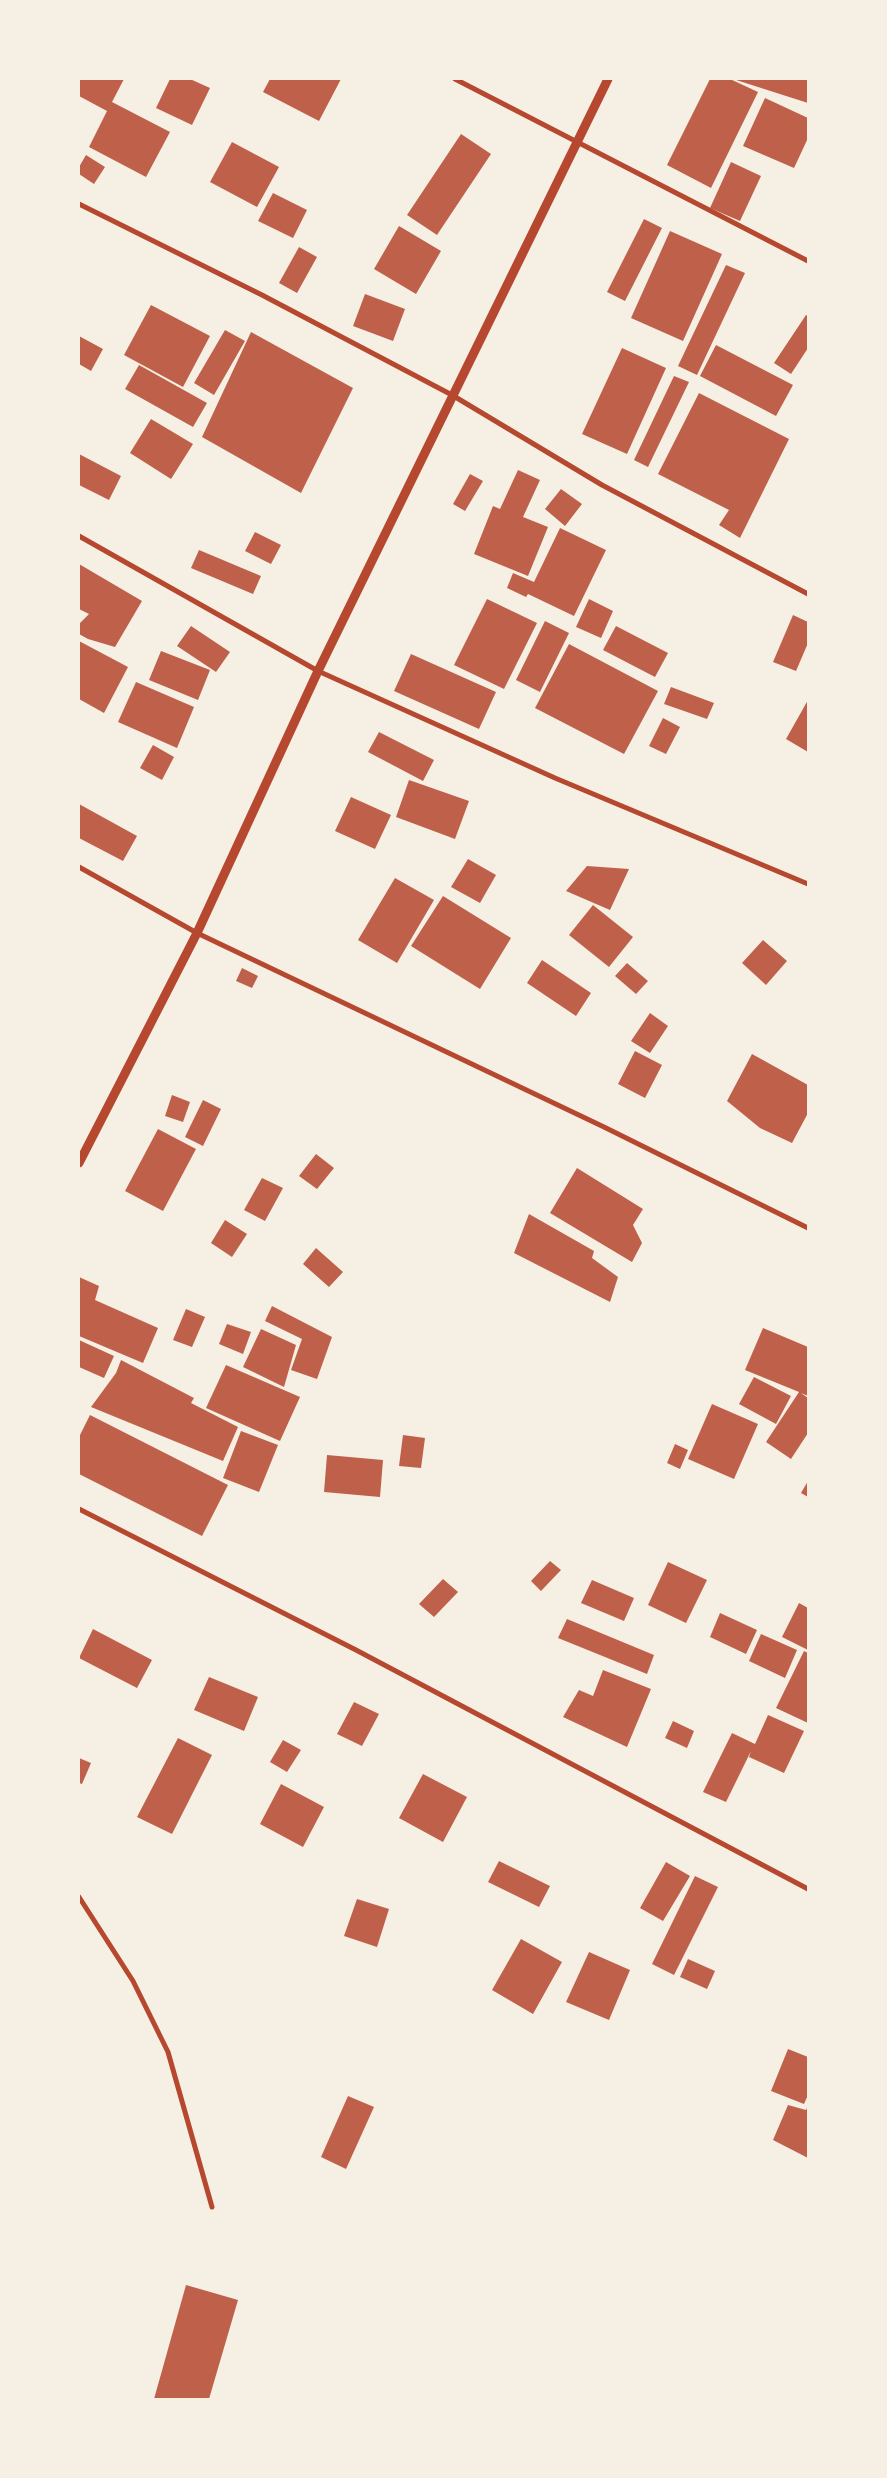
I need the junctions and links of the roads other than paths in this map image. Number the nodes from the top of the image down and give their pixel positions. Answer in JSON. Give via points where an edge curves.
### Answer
{"nodes":[{"id":1,"x":455,"y":79,"type":"edge"},
{"id":2,"x":608,"y":79,"type":"edge"},
{"id":3,"x":577,"y":143,"type":"junction"},
{"id":4,"x":79,"y":204,"type":"edge"},
{"id":5,"x":808,"y":261,"type":"edge"},
{"id":6,"x":452,"y":395,"type":"junction"},
{"id":7,"x":79,"y":536,"type":"edge"},
{"id":8,"x":808,"y":594,"type":"edge"},
{"id":9,"x":318,"y":671,"type":"junction"},
{"id":10,"x":79,"y":867,"type":"edge"},
{"id":11,"x":808,"y":884,"type":"edge"},
{"id":12,"x":197,"y":932,"type":"junction"},
{"id":13,"x":79,"y":1163,"type":"edge"},
{"id":14,"x":808,"y":1228,"type":"edge"},
{"id":15,"x":79,"y":1509,"type":"edge"},
{"id":16,"x":808,"y":1889,"type":"edge"},
{"id":17,"x":79,"y":1897,"type":"edge"},
{"id":18,"x":212,"y":2207,"type":"dead end"}],
"edges":[{"from":1,"to":3,"type":"street"},
{"from":2,"to":3,"type":"street"},
{"from":3,"to":5,"type":"street"},
{"from":3,"to":6,"type":"street"},
{"from":4,"to":6,"type":"street"},
{"from":6,"to":8,"type":"street","via":[[602,485]]},
{"from":6,"to":9,"type":"street"},
{"from":7,"to":9,"type":"street"},
{"from":9,"to":11,"type":"street","via":[[555,778]]},
{"from":9,"to":12,"type":"street"},
{"from":10,"to":12,"type":"street"},
{"from":12,"to":13,"type":"street"},
{"from":12,"to":14,"type":"street"},
{"from":15,"to":16,"type":"street","via":[[365,1654]]},
{"from":17,"to":18,"type":"street","via":[[133,1981],[168,2052]]}]}
